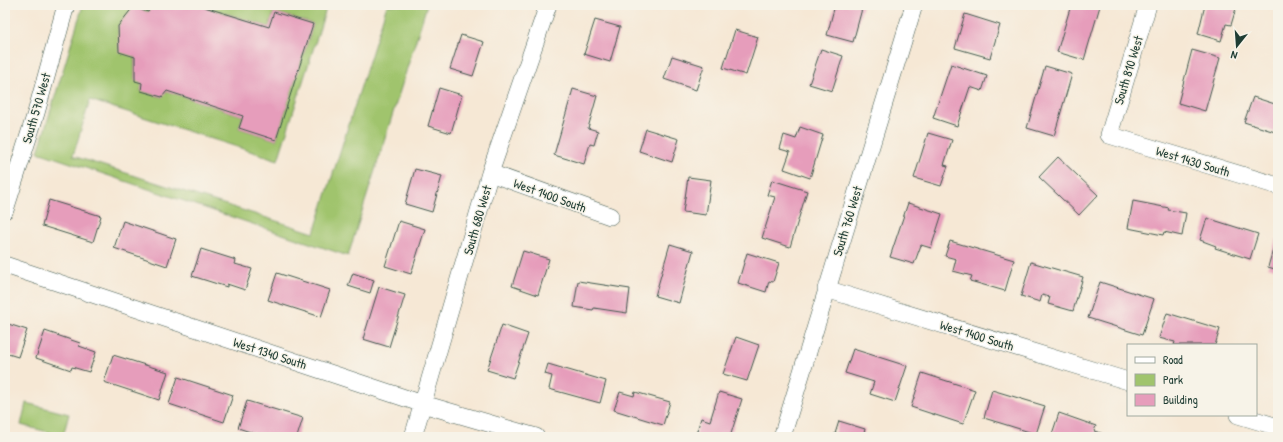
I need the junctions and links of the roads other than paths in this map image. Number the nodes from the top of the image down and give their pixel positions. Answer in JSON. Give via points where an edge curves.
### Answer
{"nodes":[{"id":1,"x":66,"y":5,"type":"edge"},
{"id":2,"x":548,"y":5,"type":"edge"},
{"id":3,"x":914,"y":5,"type":"edge"},
{"id":4,"x":1148,"y":5,"type":"edge"},
{"id":5,"x":1109,"y":135,"type":"joint"},
{"id":6,"x":490,"y":173,"type":"junction"},
{"id":7,"x":1278,"y":186,"type":"edge"},
{"id":8,"x":5,"y":210,"type":"edge"},
{"id":9,"x":610,"y":216,"type":"dead end"},
{"id":10,"x":5,"y":265,"type":"edge"},
{"id":11,"x":826,"y":289,"type":"junction"},
{"id":12,"x":1127,"y":382,"type":"edge"},
{"id":13,"x":423,"y":404,"type":"junction"},
{"id":14,"x":1241,"y":416,"type":"edge"},
{"id":15,"x":1278,"y":427,"type":"edge"},
{"id":16,"x":413,"y":437,"type":"edge"},
{"id":17,"x":536,"y":437,"type":"edge"},
{"id":18,"x":782,"y":437,"type":"edge"}],
"edges":[{"from":1,"to":8,"type":"street","name":"South 570 West","via":[[36,114]]},
{"from":2,"to":6,"type":"street","name":"South 680 West"},
{"from":3,"to":11,"type":"street","name":"South 760 West"},
{"from":4,"to":5,"type":"street","name":"South 810 West"},
{"from":5,"to":7,"type":"street","name":"West 1430 South"},
{"from":6,"to":9,"type":"street","name":"West 1400 South"},
{"from":6,"to":13,"type":"street","name":"South 680 West"},
{"from":10,"to":13,"type":"street","name":"West 1340 South"},
{"from":11,"to":12,"type":"street","name":"West 1400 South"},
{"from":11,"to":18,"type":"street","name":"South 760 West"},
{"from":13,"to":16,"type":"street","name":"South 680 West"},
{"from":13,"to":17,"type":"street","name":"West 1340 South"},
{"from":14,"to":15,"type":"street"}]}
